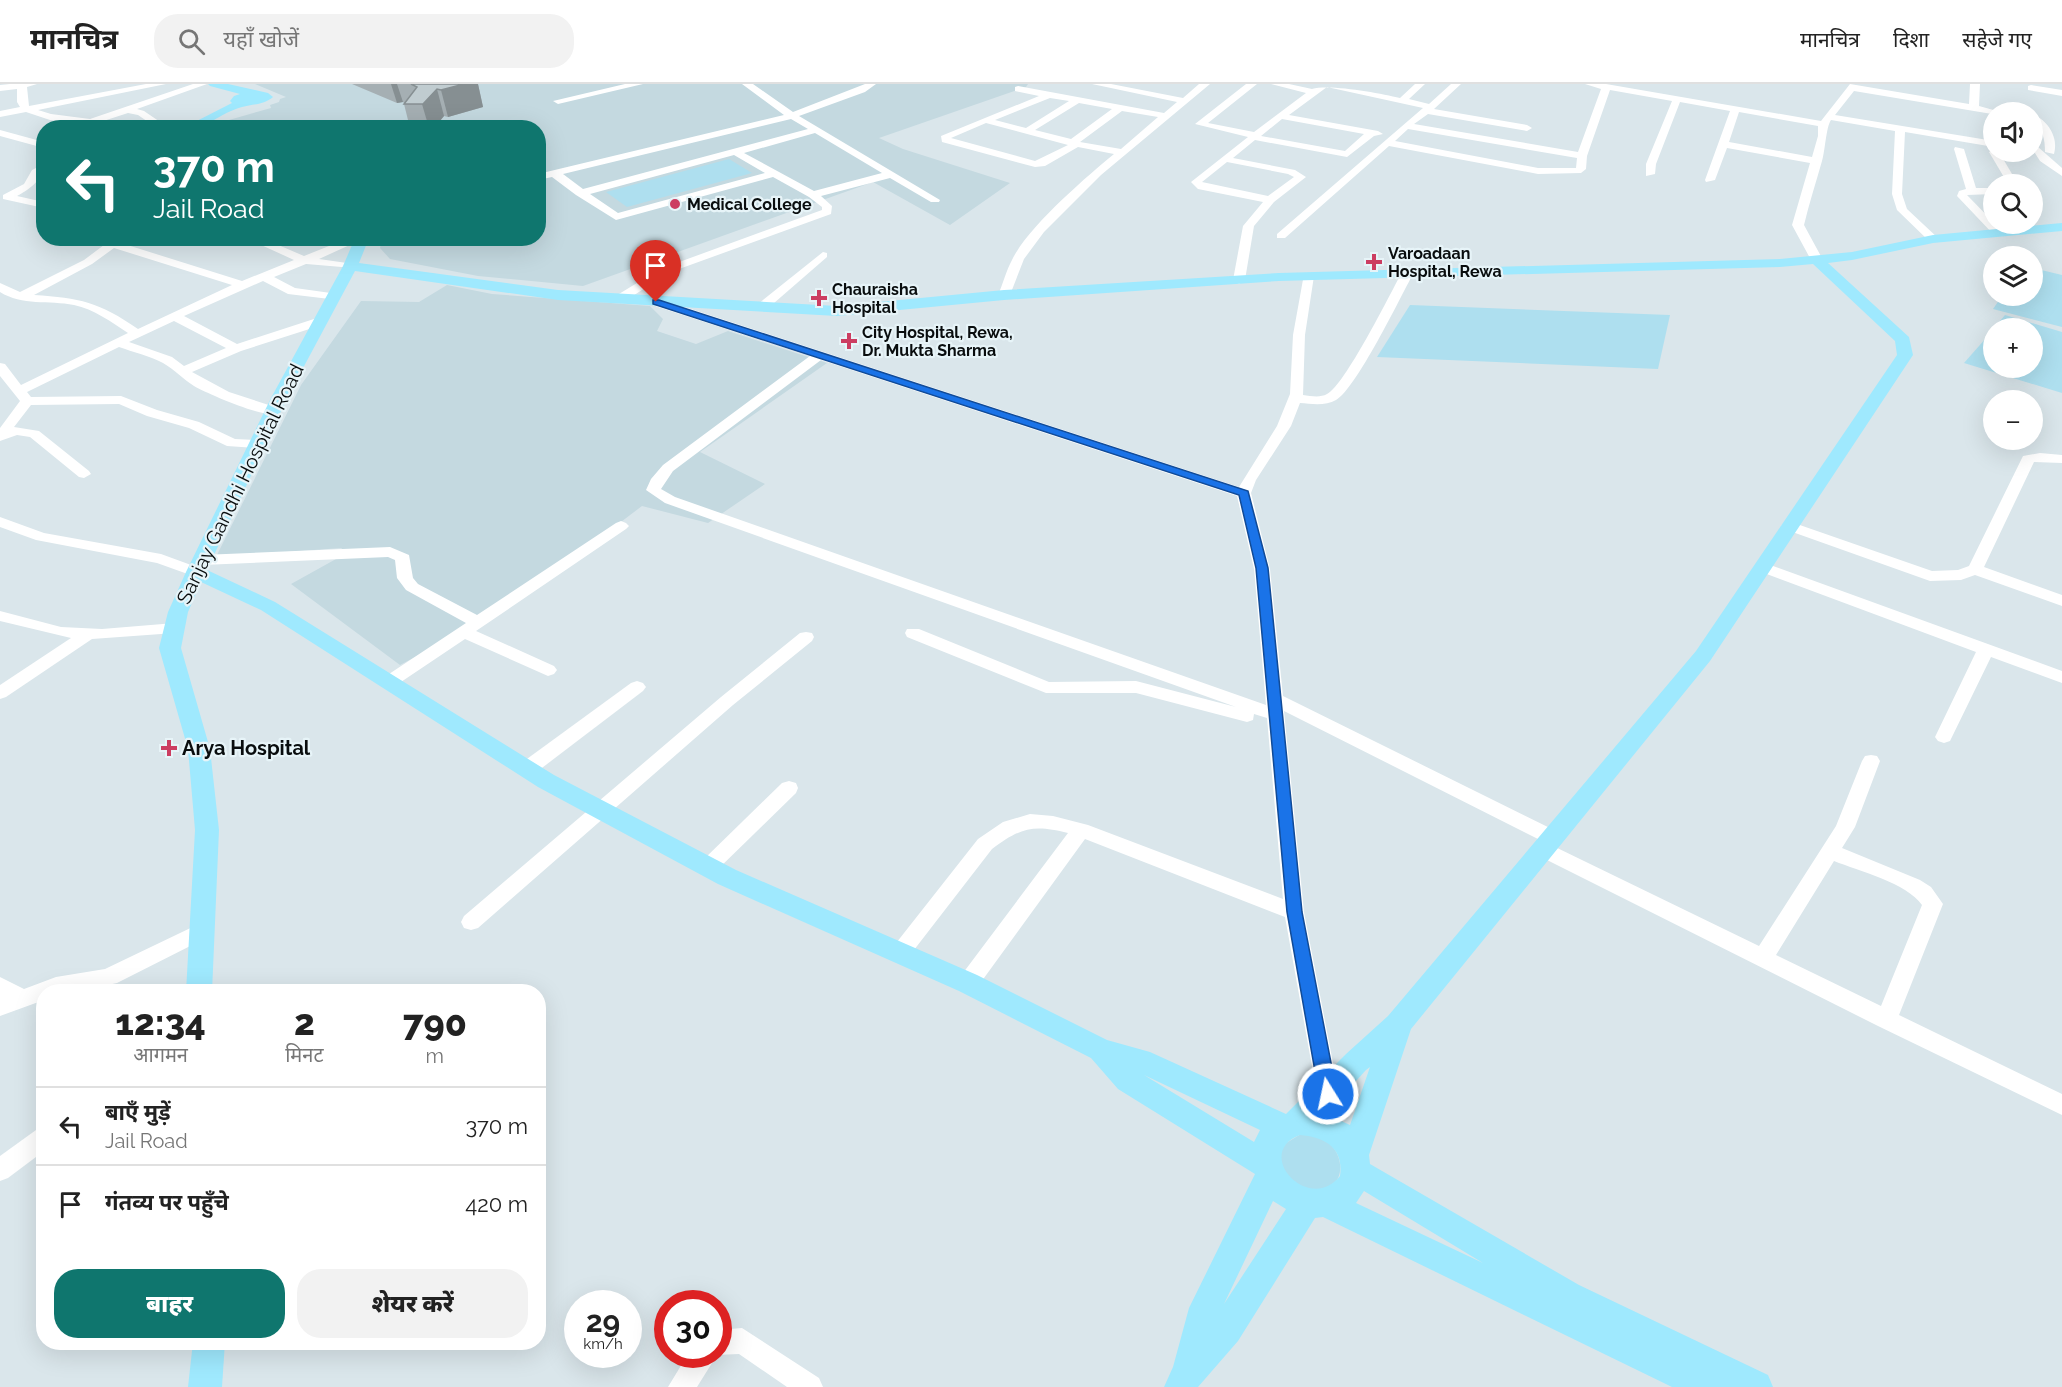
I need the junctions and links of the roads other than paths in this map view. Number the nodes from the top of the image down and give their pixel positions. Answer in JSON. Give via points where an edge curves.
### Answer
{"nodes":[{"id":1,"x":26,"y":84,"type":"edge"},
{"id":2,"x":161,"y":84,"type":"edge"},
{"id":3,"x":202,"y":84,"type":"edge"},
{"id":4,"x":213,"y":84,"type":"edge"},
{"id":5,"x":583,"y":84,"type":"edge"},
{"id":6,"x":638,"y":84,"type":"edge"},
{"id":7,"x":747,"y":84,"type":"edge"},
{"id":8,"x":871,"y":84,"type":"edge"},
{"id":9,"x":1101,"y":84,"type":"edge"},
{"id":10,"x":1149,"y":84,"type":"edge"},
{"id":11,"x":1205,"y":84,"type":"edge"},
{"id":12,"x":1252,"y":84,"type":"edge"},
{"id":13,"x":1276,"y":84,"type":"edge"},
{"id":14,"x":1456,"y":84,"type":"edge"},
{"id":15,"x":1590,"y":84,"type":"edge"},
{"id":16,"x":1655,"y":84,"type":"edge"},
{"id":17,"x":1842,"y":84,"type":"edge"},
{"id":18,"x":1975,"y":84,"type":"edge"},
{"id":19,"x":1405,"y":86,"type":"dead end"},
{"id":20,"x":1418,"y":86,"type":"edge"},
{"id":21,"x":1854,"y":86,"type":"edge"},
{"id":22,"x":2031,"y":86,"type":"edge"},
{"id":23,"x":1612,"y":87,"type":"edge"},
{"id":24,"x":0,"y":88,"type":"edge"},
{"id":25,"x":1018,"y":89,"type":"dead end"},
{"id":26,"x":1138,"y":92,"type":"junction"},
{"id":27,"x":1314,"y":92,"type":"junction"},
{"id":28,"x":597,"y":93,"type":"junction"},
{"id":29,"x":2062,"y":93,"type":"edge"},
{"id":30,"x":1650,"y":94,"type":"junction"},
{"id":31,"x":1049,"y":95,"type":"junction"},
{"id":32,"x":1677,"y":99,"type":"junction"},
{"id":33,"x":2030,"y":99,"type":"dead end"},
{"id":34,"x":1076,"y":100,"type":"junction"},
{"id":35,"x":1185,"y":100,"type":"junction"},
{"id":36,"x":558,"y":101,"type":"dead end"},
{"id":37,"x":1402,"y":101,"type":"junction"},
{"id":38,"x":1120,"y":108,"type":"junction"},
{"id":39,"x":1736,"y":108,"type":"junction"},
{"id":40,"x":1974,"y":108,"type":"junction"},
{"id":41,"x":26,"y":109,"type":"junction"},
{"id":42,"x":1428,"y":109,"type":"junction"},
{"id":43,"x":129,"y":110,"type":"junction"},
{"id":44,"x":1983,"y":110,"type":"edge"},
{"id":45,"x":0,"y":114,"type":"edge"},
{"id":46,"x":791,"y":115,"type":"junction"},
{"id":47,"x":1166,"y":116,"type":"junction"},
{"id":48,"x":1280,"y":116,"type":"junction"},
{"id":49,"x":72,"y":120,"type":"edge"},
{"id":50,"x":93,"y":120,"type":"edge"},
{"id":51,"x":152,"y":120,"type":"edge"},
{"id":52,"x":206,"y":120,"type":"edge"},
{"id":53,"x":985,"y":120,"type":"junction"},
{"id":54,"x":1826,"y":120,"type":"junction"},
{"id":55,"x":1406,"y":126,"type":"junction"},
{"id":56,"x":1527,"y":129,"type":"dead end"},
{"id":57,"x":1900,"y":129,"type":"junction"},
{"id":58,"x":817,"y":130,"type":"junction"},
{"id":59,"x":1027,"y":131,"type":"junction"},
{"id":60,"x":2043,"y":132,"type":"edge"},
{"id":61,"x":0,"y":133,"type":"edge"},
{"id":62,"x":1372,"y":133,"type":"junction"},
{"id":63,"x":1254,"y":136,"type":"junction"},
{"id":64,"x":1392,"y":140,"type":"junction"},
{"id":65,"x":1983,"y":142,"type":"edge"},
{"id":66,"x":36,"y":143,"type":"edge"},
{"id":67,"x":1075,"y":144,"type":"junction"},
{"id":68,"x":1723,"y":144,"type":"junction"},
{"id":69,"x":1959,"y":149,"type":"dead end"},
{"id":70,"x":2043,"y":151,"type":"edge"},
{"id":71,"x":735,"y":152,"type":"junction"},
{"id":72,"x":1123,"y":152,"type":"junction"},
{"id":73,"x":2050,"y":152,"type":"junction"},
{"id":74,"x":2062,"y":154,"type":"edge"},
{"id":75,"x":1582,"y":156,"type":"junction"},
{"id":76,"x":2043,"y":158,"type":"edge"},
{"id":77,"x":1225,"y":159,"type":"junction"},
{"id":78,"x":1817,"y":161,"type":"junction"},
{"id":79,"x":36,"y":172,"type":"edge"},
{"id":80,"x":554,"y":173,"type":"junction"},
{"id":81,"x":2062,"y":173,"type":"edge"},
{"id":82,"x":772,"y":174,"type":"junction"},
{"id":83,"x":891,"y":174,"type":"junction"},
{"id":84,"x":1650,"y":174,"type":"dead end"},
{"id":85,"x":546,"y":175,"type":"edge"},
{"id":86,"x":1710,"y":180,"type":"dead end"},
{"id":87,"x":1972,"y":191,"type":"junction"},
{"id":88,"x":1983,"y":191,"type":"edge"},
{"id":89,"x":580,"y":192,"type":"junction"},
{"id":90,"x":813,"y":195,"type":"junction"},
{"id":91,"x":2,"y":199,"type":"edge"},
{"id":92,"x":935,"y":200,"type":"dead end"},
{"id":93,"x":1270,"y":200,"type":"junction"},
{"id":94,"x":36,"y":204,"type":"edge"},
{"id":95,"x":1983,"y":218,"type":"edge"},
{"id":96,"x":2062,"y":227,"type":"edge"},
{"id":97,"x":2043,"y":229,"type":"edge"},
{"id":98,"x":1987,"y":234,"type":"edge"},
{"id":99,"x":1281,"y":236,"type":"dead end"},
{"id":100,"x":1933,"y":239,"type":"junction"},
{"id":101,"x":109,"y":246,"type":"edge"},
{"id":102,"x":130,"y":246,"type":"edge"},
{"id":103,"x":270,"y":246,"type":"edge"},
{"id":104,"x":340,"y":246,"type":"edge"},
{"id":105,"x":358,"y":246,"type":"edge"},
{"id":106,"x":824,"y":255,"type":"dead end"},
{"id":107,"x":1852,"y":256,"type":"junction"},
{"id":108,"x":303,"y":260,"type":"junction"},
{"id":109,"x":1817,"y":260,"type":"junction"},
{"id":110,"x":350,"y":266,"type":"junction"},
{"id":111,"x":1407,"y":273,"type":"junction"},
{"id":112,"x":263,"y":276,"type":"junction"},
{"id":113,"x":1308,"y":276,"type":"junction"},
{"id":114,"x":1239,"y":280,"type":"junction"},
{"id":115,"x":243,"y":285,"type":"junction"},
{"id":116,"x":0,"y":287,"type":"edge"},
{"id":117,"x":1004,"y":295,"type":"junction"},
{"id":118,"x":11,"y":296,"type":"edge"},
{"id":119,"x":1857,"y":296,"type":"junction"},
{"id":120,"x":334,"y":297,"type":"junction"},
{"id":121,"x":618,"y":300,"type":"junction"},
{"id":122,"x":656,"y":302,"type":"junction"},
{"id":123,"x":762,"y":307,"type":"junction"},
{"id":124,"x":174,"y":316,"type":"junction"},
{"id":125,"x":321,"y":321,"type":"junction"},
{"id":126,"x":137,"y":334,"type":"junction"},
{"id":127,"x":118,"y":343,"type":"junction"},
{"id":128,"x":236,"y":348,"type":"junction"},
{"id":129,"x":818,"y":356,"type":"junction"},
{"id":130,"x":0,"y":367,"type":"edge"},
{"id":131,"x":183,"y":371,"type":"junction"},
{"id":132,"x":23,"y":395,"type":"junction"},
{"id":133,"x":1295,"y":398,"type":"junction"},
{"id":134,"x":273,"y":411,"type":"junction"},
{"id":135,"x":1,"y":435,"type":"edge"},
{"id":136,"x":257,"y":444,"type":"junction"},
{"id":137,"x":2062,"y":459,"type":"edge"},
{"id":138,"x":84,"y":474,"type":"dead end"},
{"id":139,"x":1244,"y":493,"type":"junction"},
{"id":140,"x":0,"y":522,"type":"edge"},
{"id":141,"x":621,"y":526,"type":"dead end"},
{"id":142,"x":1790,"y":526,"type":"junction"},
{"id":143,"x":199,"y":566,"type":"junction"},
{"id":144,"x":1762,"y":567,"type":"junction"},
{"id":145,"x":1975,"y":569,"type":"junction"},
{"id":146,"x":2062,"y":600,"type":"edge"},
{"id":147,"x":0,"y":616,"type":"edge"},
{"id":148,"x":470,"y":627,"type":"junction"},
{"id":149,"x":175,"y":628,"type":"junction"},
{"id":150,"x":89,"y":633,"type":"junction"},
{"id":151,"x":913,"y":633,"type":"dead end"},
{"id":152,"x":806,"y":637,"type":"dead end"},
{"id":153,"x":1986,"y":649,"type":"junction"},
{"id":154,"x":548,"y":670,"type":"dead end"},
{"id":155,"x":2062,"y":677,"type":"edge"},
{"id":156,"x":389,"y":682,"type":"junction"},
{"id":157,"x":637,"y":687,"type":"dead end"},
{"id":158,"x":0,"y":693,"type":"edge"},
{"id":159,"x":1276,"y":712,"type":"junction"},
{"id":160,"x":1944,"y":737,"type":"dead end"},
{"id":161,"x":1871,"y":761,"type":"dead end"},
{"id":162,"x":527,"y":769,"type":"junction"},
{"id":163,"x":789,"y":788,"type":"dead end"},
{"id":164,"x":600,"y":809,"type":"junction"},
{"id":165,"x":1080,"y":830,"type":"junction"},
{"id":166,"x":1547,"y":843,"type":"junction"},
{"id":167,"x":1830,"y":851,"type":"junction"},
{"id":168,"x":708,"y":867,"type":"junction"},
{"id":169,"x":1294,"y":912,"type":"junction"},
{"id":170,"x":471,"y":922,"type":"dead end"},
{"id":171,"x":203,"y":930,"type":"junction"},
{"id":172,"x":900,"y":953,"type":"junction"},
{"id":173,"x":1762,"y":959,"type":"junction"},
{"id":174,"x":968,"y":983,"type":"junction"},
{"id":175,"x":68,"y":984,"type":"edge"},
{"id":176,"x":200,"y":984,"type":"edge"},
{"id":177,"x":0,"y":986,"type":"edge"},
{"id":178,"x":36,"y":994,"type":"edge"},
{"id":179,"x":23,"y":999,"type":"junction"},
{"id":180,"x":0,"y":1007,"type":"edge"},
{"id":181,"x":1886,"y":1020,"type":"junction"},
{"id":182,"x":1398,"y":1024,"type":"junction"},
{"id":183,"x":1101,"y":1050,"type":"junction"},
{"id":184,"x":1328,"y":1094,"type":"junction"},
{"id":185,"x":2062,"y":1105,"type":"edge"},
{"id":186,"x":1292,"y":1125,"type":"junction"},
{"id":187,"x":36,"y":1143,"type":"edge"},
{"id":188,"x":1355,"y":1163,"type":"junction"},
{"id":189,"x":0,"y":1170,"type":"edge"},
{"id":190,"x":1268,"y":1170,"type":"junction"},
{"id":191,"x":1317,"y":1203,"type":"junction"},
{"id":192,"x":732,"y":1342,"type":"edge"},
{"id":193,"x":207,"y":1350,"type":"edge"},
{"id":194,"x":694,"y":1368,"type":"edge"},
{"id":195,"x":1185,"y":1379,"type":"edge"},
{"id":196,"x":205,"y":1387,"type":"edge"},
{"id":197,"x":681,"y":1387,"type":"edge"},
{"id":198,"x":810,"y":1387,"type":"edge"},
{"id":199,"x":1708,"y":1387,"type":"edge"},
{"id":200,"x":1756,"y":1387,"type":"edge"}],
"edges":[{"from":1,"to":24,"type":"street"},
{"from":1,"to":41,"type":"street","via":[[21,91]]},
{"from":2,"to":41,"type":"street"},
{"from":3,"to":43,"type":"street"},
{"from":4,"to":52,"type":"main road","via":[[267,97]]},
{"from":5,"to":28,"type":"street"},
{"from":6,"to":28,"type":"street"},
{"from":7,"to":46,"type":"street"},
{"from":8,"to":46,"type":"street"},
{"from":9,"to":26,"type":"street"},
{"from":10,"to":26,"type":"street"},
{"from":11,"to":35,"type":"street"},
{"from":12,"to":63,"type":"street","via":[[1200,124]]},
{"from":13,"to":27,"type":"street"},
{"from":14,"to":42,"type":"street"},
{"from":15,"to":23,"type":"street"},
{"from":16,"to":30,"type":"street"},
{"from":17,"to":21,"type":"street"},
{"from":18,"to":40,"type":"street"},
{"from":19,"to":20,"type":"street"},
{"from":20,"to":37,"type":"street"},
{"from":21,"to":40,"type":"street"},
{"from":21,"to":54,"type":"street","via":[[1843,107]]},
{"from":22,"to":29,"type":"street"},
{"from":22,"to":33,"type":"street"},
{"from":23,"to":30,"type":"street"},
{"from":23,"to":75,"type":"street"},
{"from":25,"to":31,"type":"street"},
{"from":26,"to":35,"type":"street"},
{"from":27,"to":37,"type":"street","via":[[1325,84]]},
{"from":27,"to":48,"type":"street"},
{"from":28,"to":36,"type":"street"},
{"from":30,"to":32,"type":"street"},
{"from":31,"to":34,"type":"street"},
{"from":31,"to":53,"type":"street"},
{"from":32,"to":39,"type":"street"},
{"from":32,"to":84,"type":"street"},
{"from":34,"to":38,"type":"street"},
{"from":34,"to":59,"type":"street"},
{"from":35,"to":47,"type":"street"},
{"from":37,"to":42,"type":"street"},
{"from":38,"to":47,"type":"street"},
{"from":38,"to":67,"type":"street"},
{"from":39,"to":54,"type":"street"},
{"from":39,"to":68,"type":"street"},
{"from":40,"to":44,"type":"street"},
{"from":41,"to":45,"type":"street"},
{"from":41,"to":49,"type":"street"},
{"from":42,"to":55,"type":"street"},
{"from":42,"to":56,"type":"street"},
{"from":43,"to":50,"type":"street"},
{"from":43,"to":51,"type":"street"},
{"from":46,"to":58,"type":"street"},
{"from":46,"to":80,"type":"street"},
{"from":47,"to":72,"type":"street"},
{"from":48,"to":62,"type":"street"},
{"from":48,"to":63,"type":"street"},
{"from":53,"to":59,"type":"street"},
{"from":53,"to":67,"type":"street","via":[[946,136],[946,140],[1035,164]]},
{"from":54,"to":57,"type":"street"},
{"from":54,"to":78,"type":"street"},
{"from":55,"to":64,"type":"street"},
{"from":55,"to":75,"type":"street"},
{"from":57,"to":65,"type":"street"},
{"from":57,"to":100,"type":"street","via":[[1896,194],[1909,219]]},
{"from":58,"to":71,"type":"street"},
{"from":58,"to":83,"type":"street"},
{"from":59,"to":67,"type":"street"},
{"from":60,"to":73,"type":"street"},
{"from":61,"to":66,"type":"street"},
{"from":62,"to":63,"type":"street","via":[[1347,154]]},
{"from":62,"to":64,"type":"street"},
{"from":63,"to":77,"type":"street"},
{"from":64,"to":75,"type":"street","via":[[1545,172],[1577,171],[1581,169]]},
{"from":64,"to":99,"type":"street"},
{"from":67,"to":72,"type":"street"},
{"from":68,"to":78,"type":"street"},
{"from":68,"to":86,"type":"street"},
{"from":69,"to":87,"type":"street"},
{"from":70,"to":73,"type":"street"},
{"from":71,"to":82,"type":"street"},
{"from":71,"to":89,"type":"street"},
{"from":72,"to":117,"type":"street","via":[[1097,173],[1024,249]]},
{"from":73,"to":74,"type":"street"},
{"from":76,"to":81,"type":"street"},
{"from":77,"to":93,"type":"street","via":[[1196,184]]},
{"from":77,"to":93,"type":"street","via":[[1301,177]]},
{"from":78,"to":109,"type":"street","via":[[1798,225]]},
{"from":79,"to":91,"type":"street","via":[[28,186]]},
{"from":80,"to":85,"type":"street"},
{"from":80,"to":89,"type":"street"},
{"from":82,"to":89,"type":"street","via":[[616,217]]},
{"from":82,"to":90,"type":"street"},
{"from":83,"to":90,"type":"street"},
{"from":83,"to":92,"type":"street"},
{"from":87,"to":88,"type":"street"},
{"from":87,"to":95,"type":"street","via":[[1962,196]]},
{"from":90,"to":121,"type":"street","via":[[827,206],[827,212],[664,271]]},
{"from":91,"to":94,"type":"street"},
{"from":93,"to":114,"type":"street","via":[[1249,226]]},
{"from":96,"to":97,"type":"main road"},
{"from":98,"to":100,"type":"main road"},
{"from":100,"to":107,"type":"main road"},
{"from":101,"to":118,"type":"street","via":[[88,262]]},
{"from":102,"to":115,"type":"street"},
{"from":103,"to":108,"type":"street"},
{"from":104,"to":108,"type":"street"},
{"from":105,"to":110,"type":"main road","name":"Sanjay Gandhi Hospital Road"},
{"from":106,"to":123,"type":"street"},
{"from":107,"to":109,"type":"main road"},
{"from":107,"to":119,"type":"main road","via":[[1850,273]]},
{"from":108,"to":110,"type":"street"},
{"from":108,"to":112,"type":"street"},
{"from":109,"to":111,"type":"main road"},
{"from":109,"to":119,"type":"main road"},
{"from":110,"to":120,"type":"main road","name":"Sanjay Gandhi Hospital Road"},
{"from":110,"to":121,"type":"main road"},
{"from":111,"to":113,"type":"main road"},
{"from":111,"to":133,"type":"street","via":[[1363,356],[1337,393],[1323,400]]},
{"from":112,"to":115,"type":"street"},
{"from":112,"to":120,"type":"street","via":[[292,291]]},
{"from":113,"to":114,"type":"main road"},
{"from":113,"to":133,"type":"street"},
{"from":114,"to":117,"type":"main road"},
{"from":115,"to":124,"type":"street"},
{"from":116,"to":118,"type":"street"},
{"from":117,"to":123,"type":"main road","via":[[837,311]]},
{"from":118,"to":126,"type":"street","via":[[83,304],[112,316]]},
{"from":119,"to":142,"type":"main road","via":[[1903,340],[1905,355]]},
{"from":120,"to":125,"type":"main road","name":"Sanjay Gandhi Hospital Road"},
{"from":121,"to":122,"type":"main road"},
{"from":122,"to":123,"type":"main road"},
{"from":122,"to":129,"type":"street"},
{"from":124,"to":126,"type":"street"},
{"from":124,"to":128,"type":"street"},
{"from":125,"to":128,"type":"street"},
{"from":125,"to":134,"type":"main road","name":"Sanjay Gandhi Hospital Road"},
{"from":126,"to":127,"type":"street"},
{"from":127,"to":131,"type":"street","via":[[167,360]]},
{"from":127,"to":132,"type":"street"},
{"from":128,"to":131,"type":"street"},
{"from":129,"to":139,"type":"street"},
{"from":129,"to":159,"type":"street","via":[[668,468],[653,490],[670,500]]},
{"from":130,"to":132,"type":"street"},
{"from":131,"to":134,"type":"street","via":[[202,384]]},
{"from":132,"to":135,"type":"street"},
{"from":132,"to":136,"type":"street","via":[[122,400],[232,443]]},
{"from":133,"to":139,"type":"street","via":[[1284,426]]},
{"from":134,"to":136,"type":"main road","name":"Sanjay Gandhi Hospital Road"},
{"from":135,"to":138,"type":"street","via":[[17,430],[34,434]]},
{"from":136,"to":143,"type":"main road","name":"Sanjay Gandhi Hospital Road"},
{"from":137,"to":145,"type":"street","via":[[2028,459]]},
{"from":139,"to":159,"type":"street","via":[[1262,568]]},
{"from":140,"to":143,"type":"street","via":[[41,537]]},
{"from":141,"to":148,"type":"street"},
{"from":142,"to":144,"type":"main road"},
{"from":142,"to":145,"type":"street","via":[[1930,576],[1960,575]]},
{"from":143,"to":148,"type":"street","via":[[390,552],[403,558],[405,578],[412,587]]},
{"from":143,"to":149,"type":"main road","name":"Sanjay Gandhi Hospital Road"},
{"from":143,"to":156,"type":"main road"},
{"from":144,"to":153,"type":"street"},
{"from":144,"to":166,"type":"main road","via":[[1703,656]]},
{"from":145,"to":146,"type":"street"},
{"from":147,"to":150,"type":"street","via":[[61,632]]},
{"from":148,"to":154,"type":"street"},
{"from":148,"to":156,"type":"street"},
{"from":149,"to":150,"type":"street"},
{"from":149,"to":171,"type":"main road","name":"Sanjay Gandhi Hospital Road","via":[[170,648],[199,749],[207,830]]},
{"from":150,"to":158,"type":"street"},
{"from":151,"to":159,"type":"street","via":[[1046,687],[1068,690],[1119,685]]},
{"from":152,"to":164,"type":"street"},
{"from":153,"to":155,"type":"street"},
{"from":153,"to":160,"type":"street"},
{"from":156,"to":162,"type":"main road"},
{"from":157,"to":162,"type":"street"},
{"from":159,"to":166,"type":"street"},
{"from":159,"to":169,"type":"street"},
{"from":161,"to":167,"type":"street","via":[[1845,827]]},
{"from":162,"to":164,"type":"main road"},
{"from":163,"to":168,"type":"street"},
{"from":164,"to":168,"type":"main road"},
{"from":164,"to":170,"type":"street"},
{"from":165,"to":169,"type":"street"},
{"from":165,"to":172,"type":"street","via":[[1033,819],[998,833],[985,844]]},
{"from":165,"to":174,"type":"street"},
{"from":166,"to":173,"type":"street"},
{"from":166,"to":182,"type":"main road"},
{"from":167,"to":173,"type":"street"},
{"from":167,"to":181,"type":"street","via":[[1913,885],[1932,904]]},
{"from":168,"to":172,"type":"main road"},
{"from":169,"to":184,"type":"street"},
{"from":171,"to":175,"type":"street","via":[[109,977]]},
{"from":171,"to":176,"type":"main road","name":"Sanjay Gandhi Hospital Road"},
{"from":172,"to":174,"type":"main road"},
{"from":173,"to":181,"type":"street"},
{"from":174,"to":183,"type":"main road"},
{"from":177,"to":179,"type":"street"},
{"from":178,"to":179,"type":"street"},
{"from":179,"to":180,"type":"street"},
{"from":181,"to":185,"type":"street"},
{"from":182,"to":184,"type":"main road"},
{"from":182,"to":188,"type":"main road"},
{"from":183,"to":186,"type":"main road","via":[[1140,1060]]},
{"from":183,"to":190,"type":"main road","via":[[1128,1080]]},
{"from":184,"to":186,"type":"main road"},
{"from":186,"to":188,"type":"main road","via":[[1326,1127],[1338,1134]]},
{"from":186,"to":190,"type":"main road","via":[[1268,1143]]},
{"from":187,"to":189,"type":"street"},
{"from":188,"to":191,"type":"main road","via":[[1354,1182],[1347,1191]]},
{"from":188,"to":200,"type":"main road","via":[[1568,1296]]},
{"from":190,"to":191,"type":"main road","via":[[1286,1193]]},
{"from":190,"to":195,"type":"main road","via":[[1200,1319]]},
{"from":191,"to":195,"type":"main road","via":[[1226,1330]]},
{"from":191,"to":199,"type":"main road"},
{"from":192,"to":198,"type":"street","via":[[742,1341]]},
{"from":193,"to":196,"type":"main road"},
{"from":194,"to":197,"type":"street"}]}
